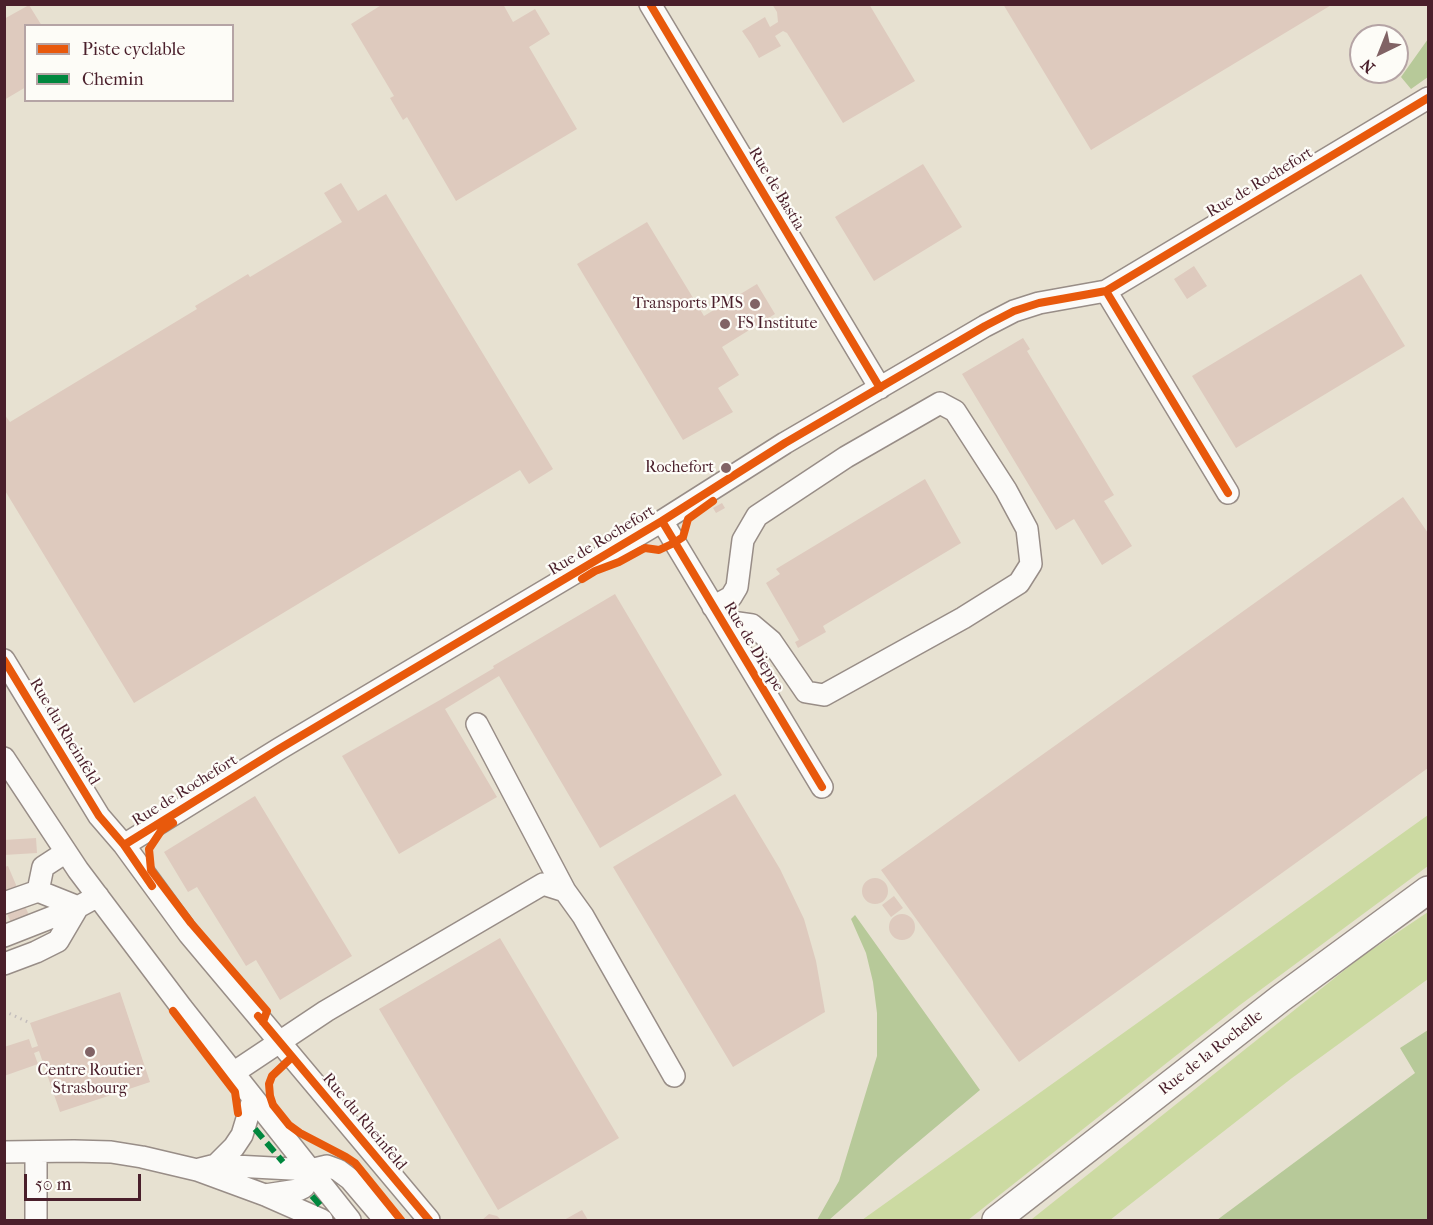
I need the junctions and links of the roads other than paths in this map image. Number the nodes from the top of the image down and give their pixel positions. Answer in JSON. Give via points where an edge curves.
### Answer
{"nodes":[{"id":1,"x":650,"y":4,"type":"edge"},
{"id":2,"x":1428,"y":98,"type":"edge"},
{"id":3,"x":1106,"y":291,"type":"junction"},
{"id":4,"x":880,"y":388,"type":"junction"},
{"id":5,"x":1228,"y":493,"type":"dead end"},
{"id":6,"x":662,"y":521,"type":"junction"},
{"id":7,"x":713,"y":607,"type":"junction"},
{"id":8,"x":728,"y":631,"type":"junction"},
{"id":9,"x":4,"y":660,"type":"edge"},
{"id":10,"x":477,"y":724,"type":"dead end"},
{"id":11,"x":4,"y":758,"type":"edge"},
{"id":12,"x":822,"y":787,"type":"dead end"},
{"id":13,"x":13,"y":788,"type":"edge"},
{"id":14,"x":124,"y":845,"type":"junction"},
{"id":15,"x":66,"y":852,"type":"junction"},
{"id":16,"x":1428,"y":890,"type":"edge"},
{"id":17,"x":38,"y":891,"type":"junction"},
{"id":18,"x":565,"y":891,"type":"junction"},
{"id":19,"x":98,"y":896,"type":"junction"},
{"id":20,"x":4,"y":903,"type":"edge"},
{"id":21,"x":78,"y":907,"type":"junction"},
{"id":22,"x":4,"y":936,"type":"edge"},
{"id":23,"x":4,"y":964,"type":"edge"},
{"id":24,"x":279,"y":1042,"type":"junction"},
{"id":25,"x":233,"y":1073,"type":"junction"},
{"id":26,"x":674,"y":1076,"type":"dead end"},
{"id":27,"x":253,"y":1099,"type":"junction"},
{"id":28,"x":4,"y":1152,"type":"edge"},
{"id":29,"x":36,"y":1152,"type":"junction"},
{"id":30,"x":207,"y":1167,"type":"junction"},
{"id":31,"x":309,"y":1170,"type":"junction"},
{"id":32,"x":265,"y":1195,"type":"junction"},
{"id":33,"x":36,"y":1221,"type":"edge"},
{"id":34,"x":322,"y":1221,"type":"edge"},
{"id":35,"x":350,"y":1221,"type":"edge"},
{"id":36,"x":385,"y":1221,"type":"edge"},
{"id":37,"x":429,"y":1221,"type":"edge"},
{"id":38,"x":996,"y":1221,"type":"edge"}],
"edges":[{"from":1,"to":4,"type":"street","name":"Rue de Bastia"},
{"from":2,"to":3,"type":"street","name":"Rue de Rochefort"},
{"from":3,"to":4,"type":"street","name":"Rue de Rochefort","via":[[1014,311]]},
{"from":3,"to":5,"type":"street"},
{"from":4,"to":6,"type":"street","name":"Rue de Rochefort"},
{"from":6,"to":7,"type":"street","name":"Rue de Dieppe"},
{"from":6,"to":14,"type":"street","name":"Rue de Rochefort"},
{"from":7,"to":8,"type":"street","name":"Rue de Dieppe"},
{"from":7,"to":8,"type":"street","via":[[731,597],[737,587],[743,540],[758,516],[846,457],[940,404],[955,411],[1027,529],[1031,564],[1019,582],[963,618],[824,695],[806,692],[771,641],[753,625],[738,624]]},
{"from":8,"to":12,"type":"street","name":"Rue de Dieppe"},
{"from":9,"to":14,"type":"street","name":"Rue du Rheinfeld","via":[[99,816]]},
{"from":10,"to":18,"type":"street"},
{"from":11,"to":13,"type":"street"},
{"from":13,"to":15,"type":"street"},
{"from":14,"to":24,"type":"street","name":"Rue du Rheinfeld","via":[[189,934]]},
{"from":15,"to":17,"type":"street","via":[[43,867]]},
{"from":15,"to":19,"type":"street"},
{"from":16,"to":38,"type":"main road","name":"Rue de la Rochelle","via":[[1281,998]]},
{"from":17,"to":20,"type":"street"},
{"from":17,"to":21,"type":"street"},
{"from":18,"to":24,"type":"street","via":[[543,884]]},
{"from":18,"to":26,"type":"street","via":[[584,916]]},
{"from":19,"to":21,"type":"street"},
{"from":19,"to":25,"type":"street"},
{"from":21,"to":22,"type":"street"},
{"from":21,"to":23,"type":"street","via":[[58,941]]},
{"from":24,"to":25,"type":"street"},
{"from":24,"to":37,"type":"street","name":"Rue du Rheinfeld"},
{"from":25,"to":27,"type":"street"},
{"from":27,"to":30,"type":"street","via":[[242,1135],[234,1147]]},
{"from":27,"to":31,"type":"street"},
{"from":28,"to":29,"type":"street"},
{"from":29,"to":30,"type":"street","via":[[111,1152]]},
{"from":29,"to":33,"type":"street"},
{"from":30,"to":31,"type":"street"},
{"from":30,"to":32,"type":"street"},
{"from":31,"to":32,"type":"street","via":[[304,1187]]},
{"from":31,"to":35,"type":"street"},
{"from":31,"to":36,"type":"street","via":[[338,1170]]},
{"from":32,"to":34,"type":"street"}]}
